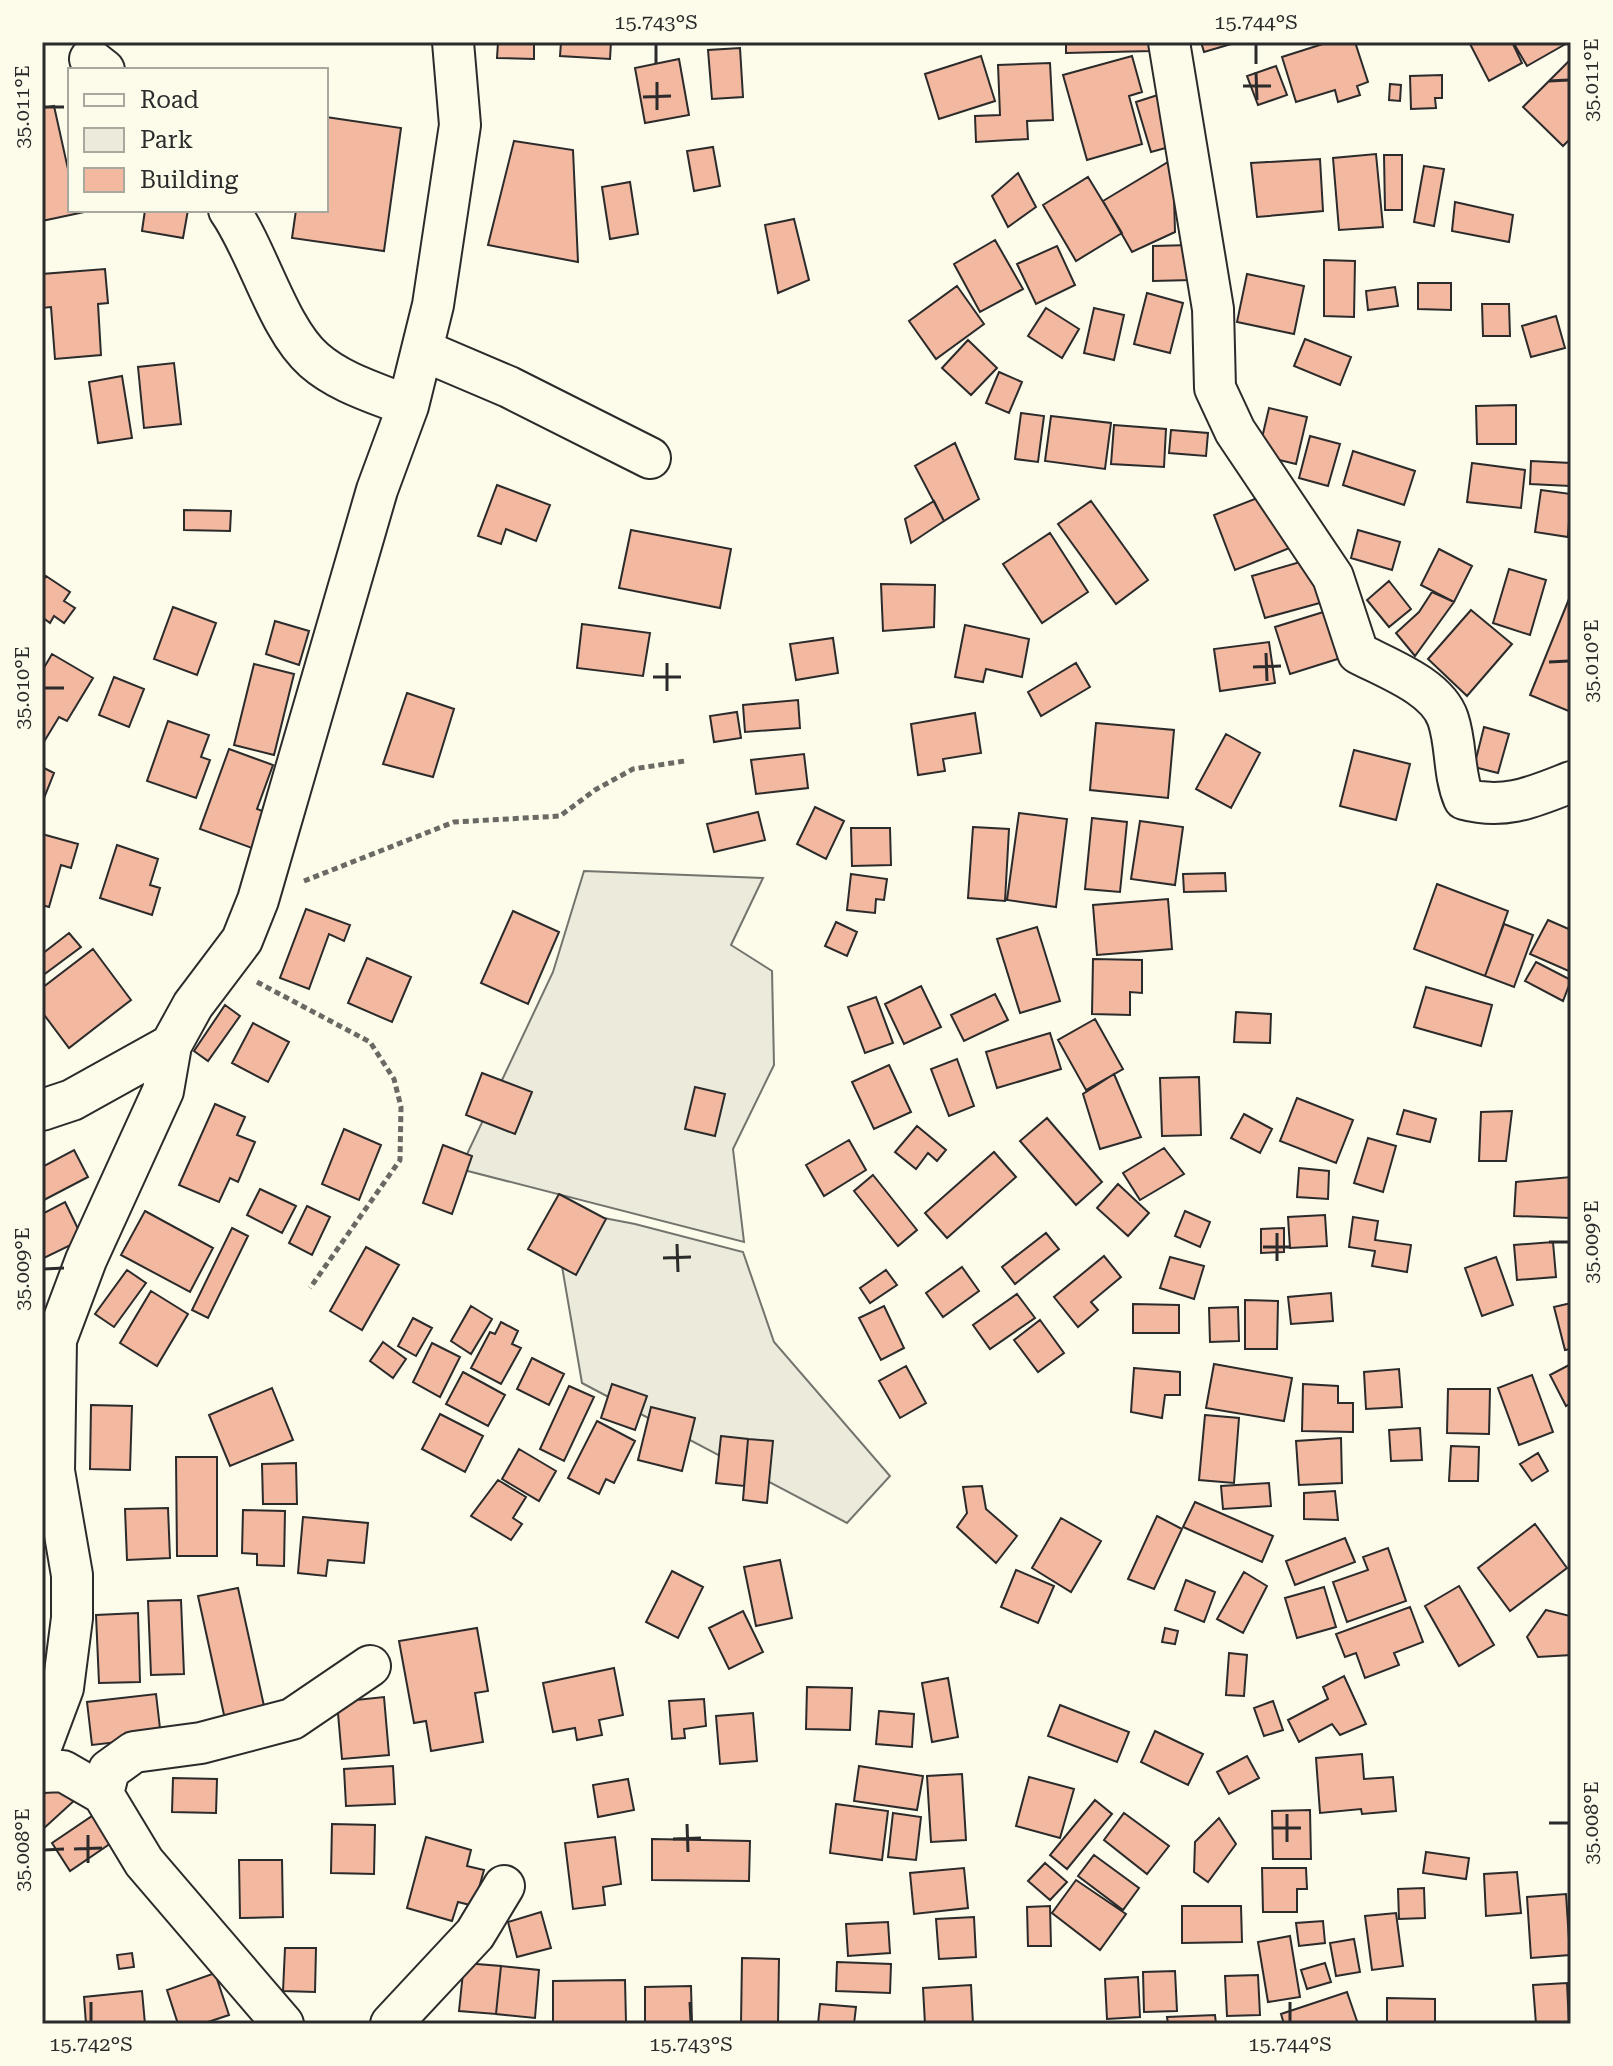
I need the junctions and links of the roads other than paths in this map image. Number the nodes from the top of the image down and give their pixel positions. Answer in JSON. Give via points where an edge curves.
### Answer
{"nodes":[{"id":1,"x":453,"y":42,"type":"edge"},
{"id":2,"x":1169,"y":42,"type":"edge"},
{"id":3,"x":230,"y":212,"type":"edge"},
{"id":4,"x":422,"y":350,"type":"junction"},
{"id":5,"x":408,"y":406,"type":"junction"},
{"id":6,"x":650,"y":458,"type":"dead end"},
{"id":7,"x":1571,"y":782,"type":"edge"},
{"id":8,"x":171,"y":1045,"type":"junction"},
{"id":9,"x":42,"y":1110,"type":"edge"},
{"id":10,"x":370,"y":1666,"type":"dead end"},
{"id":11,"x":42,"y":1744,"type":"edge"},
{"id":12,"x":42,"y":1772,"type":"edge"},
{"id":13,"x":103,"y":1794,"type":"junction"},
{"id":14,"x":504,"y":1886,"type":"dead end"},
{"id":15,"x":283,"y":2024,"type":"edge"},
{"id":16,"x":391,"y":2024,"type":"edge"}],
"edges":[{"from":1,"to":4,"type":"street","via":[[460,125]]},
{"from":2,"to":7,"type":"street","via":[[1213,309],[1215,388],[1235,431],[1333,577],[1358,653],[1441,705],[1464,799],[1519,804]]},
{"from":3,"to":5,"type":"street","via":[[312,359],[345,381]]},
{"from":4,"to":5,"type":"street"},
{"from":4,"to":6,"type":"street"},
{"from":5,"to":8,"type":"street","via":[[377,490],[258,900],[242,940],[193,1005]]},
{"from":8,"to":9,"type":"street","via":[[72,1100]]},
{"from":8,"to":11,"type":"street","via":[[163,1091],[86,1260],[56,1340],[54,1471],[72,1575],[72,1618],[63,1688]]},
{"from":10,"to":13,"type":"street","via":[[292,1719],[201,1743],[134,1752],[109,1770]]},
{"from":12,"to":13,"type":"street","via":[[63,1771]]},
{"from":13,"to":15,"type":"street","via":[[144,1862]]},
{"from":14,"to":16,"type":"street","via":[[475,1934]]}]}
